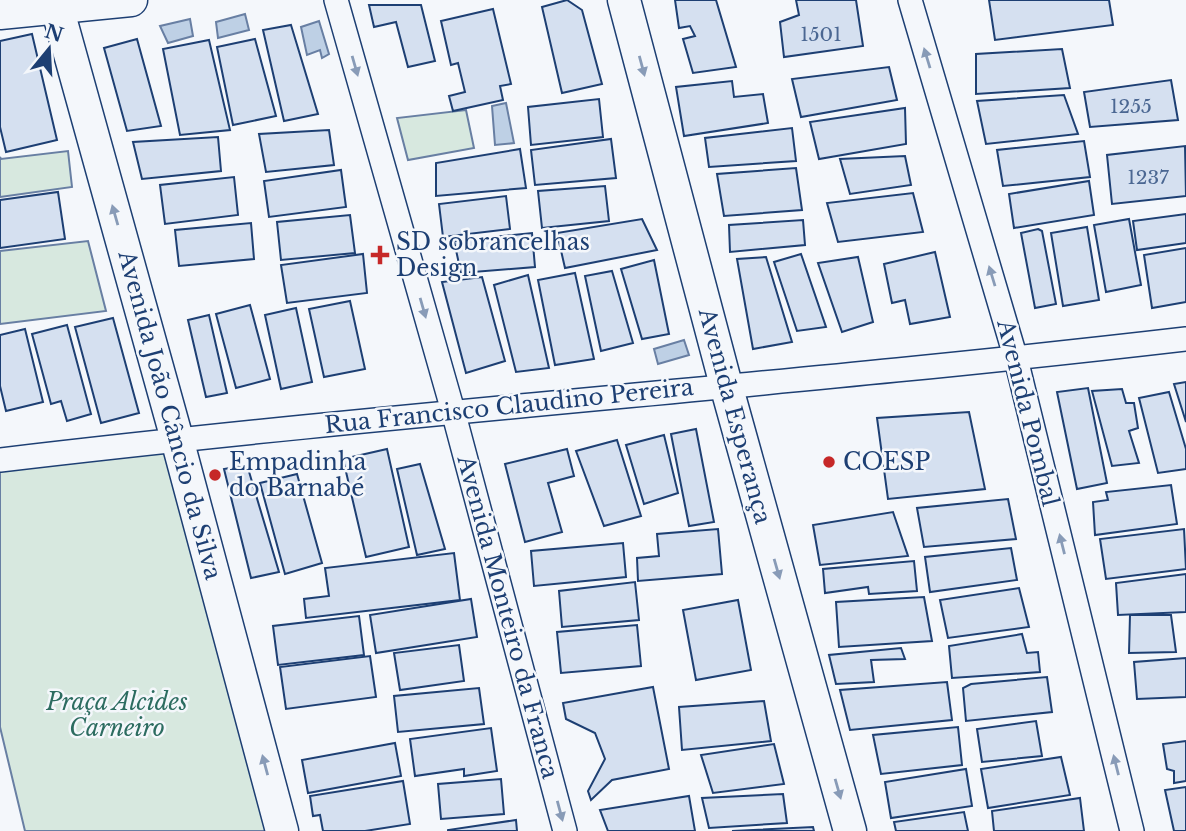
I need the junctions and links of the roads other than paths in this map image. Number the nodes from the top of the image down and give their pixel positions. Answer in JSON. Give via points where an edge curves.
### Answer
{"nodes":[{"id":1,"x":131,"y":0,"type":"edge"},
{"id":2,"x":336,"y":0,"type":"edge"},
{"id":3,"x":624,"y":0,"type":"edge"},
{"id":4,"x":909,"y":0,"type":"edge"},
{"id":5,"x":56,"y":4,"type":"edge"},
{"id":6,"x":0,"y":13,"type":"edge"},
{"id":7,"x":1186,"y":338,"type":"edge"},
{"id":8,"x":1016,"y":359,"type":"junction"},
{"id":9,"x":726,"y":385,"type":"junction"},
{"id":10,"x":453,"y":411,"type":"junction"},
{"id":11,"x":177,"y":439,"type":"junction"},
{"id":12,"x":0,"y":460,"type":"edge"},
{"id":13,"x":282,"y":831,"type":"edge"},
{"id":14,"x":565,"y":831,"type":"edge"},
{"id":15,"x":850,"y":831,"type":"edge"},
{"id":16,"x":1132,"y":831,"type":"edge"}],
"edges":[{"from":1,"to":5,"type":"main road"},
{"from":2,"to":10,"type":"street","name":"Avenida Monteiro da Franca","one_way":true},
{"from":3,"to":9,"type":"main road","name":"Avenida Esperança","one_way":true},
{"from":8,"to":4,"type":"street","name":"Avenida Pombal","one_way":true},
{"from":5,"to":6,"type":"main road"},
{"from":11,"to":5,"type":"main road","name":"Avenida João Câncio da Silva","one_way":true},
{"from":7,"to":8,"type":"street","name":"Rua Francisco Claudino Pereira"},
{"from":8,"to":9,"type":"street","name":"Rua Francisco Claudino Pereira"},
{"from":16,"to":8,"type":"street","name":"Avenida Pombal","one_way":true},
{"from":9,"to":10,"type":"street","name":"Rua Francisco Claudino Pereira"},
{"from":9,"to":15,"type":"main road","name":"Avenida Esperança","one_way":true},
{"from":10,"to":11,"type":"street","name":"Rua Francisco Claudino Pereira"},
{"from":10,"to":14,"type":"street","name":"Avenida Monteiro da Franca","one_way":true},
{"from":11,"to":12,"type":"street","name":"Rua Francisco Claudino Pereira"},
{"from":13,"to":11,"type":"main road","name":"Avenida João Câncio da Silva","one_way":true}]}
